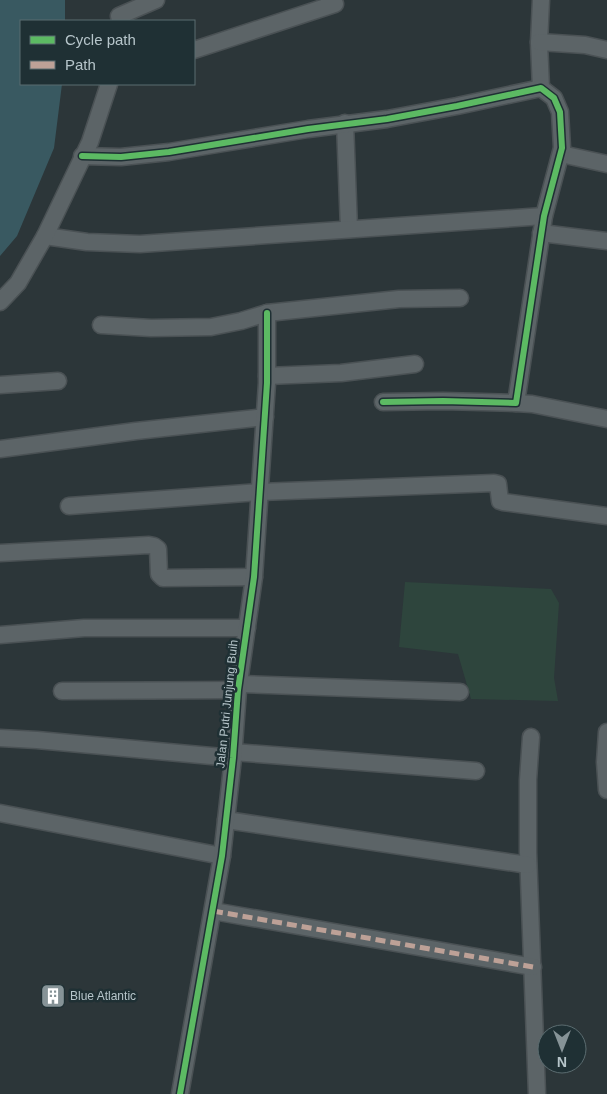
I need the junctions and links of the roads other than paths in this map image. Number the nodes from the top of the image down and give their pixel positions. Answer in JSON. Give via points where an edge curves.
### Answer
{"nodes":[{"id":1,"x":117,"y":0,"type":"edge"},
{"id":2,"x":156,"y":0,"type":"edge"},
{"id":3,"x":541,"y":0,"type":"edge"},
{"id":4,"x":335,"y":4,"type":"dead end"},
{"id":5,"x":119,"y":19,"type":"edge"},
{"id":6,"x":539,"y":42,"type":"junction"},
{"id":7,"x":195,"y":50,"type":"edge"},
{"id":8,"x":607,"y":50,"type":"edge"},
{"id":9,"x":109,"y":85,"type":"edge"},
{"id":10,"x":541,"y":88,"type":"junction"},
{"id":11,"x":345,"y":123,"type":"junction"},
{"id":12,"x":561,"y":154,"type":"junction"},
{"id":13,"x":82,"y":156,"type":"junction"},
{"id":14,"x":607,"y":164,"type":"edge"},
{"id":15,"x":544,"y":216,"type":"junction"},
{"id":16,"x":350,"y":229,"type":"junction"},
{"id":17,"x":541,"y":233,"type":"junction"},
{"id":18,"x":45,"y":236,"type":"junction"},
{"id":19,"x":607,"y":242,"type":"edge"},
{"id":20,"x":460,"y":298,"type":"dead end"},
{"id":21,"x":0,"y":302,"type":"edge"},
{"id":22,"x":267,"y":312,"type":"junction"},
{"id":23,"x":101,"y":325,"type":"dead end"},
{"id":24,"x":415,"y":364,"type":"dead end"},
{"id":25,"x":267,"y":376,"type":"junction"},
{"id":26,"x":58,"y":381,"type":"dead end"},
{"id":27,"x":0,"y":385,"type":"edge"},
{"id":28,"x":383,"y":402,"type":"dead end"},
{"id":29,"x":516,"y":403,"type":"junction"},
{"id":30,"x":265,"y":417,"type":"junction"},
{"id":31,"x":607,"y":419,"type":"edge"},
{"id":32,"x":0,"y":449,"type":"edge"},
{"id":33,"x":260,"y":492,"type":"junction"},
{"id":34,"x":69,"y":506,"type":"dead end"},
{"id":35,"x":607,"y":516,"type":"edge"},
{"id":36,"x":0,"y":553,"type":"edge"},
{"id":37,"x":254,"y":577,"type":"junction"},
{"id":38,"x":247,"y":628,"type":"junction"},
{"id":39,"x":0,"y":635,"type":"edge"},
{"id":40,"x":239,"y":687,"type":"junction"},
{"id":41,"x":62,"y":691,"type":"dead end"},
{"id":42,"x":460,"y":692,"type":"dead end"},
{"id":43,"x":607,"y":732,"type":"edge"},
{"id":44,"x":0,"y":738,"type":"edge"},
{"id":45,"x":531,"y":738,"type":"dead end"},
{"id":46,"x":233,"y":755,"type":"junction"},
{"id":47,"x":476,"y":771,"type":"dead end"},
{"id":48,"x":607,"y":790,"type":"edge"},
{"id":49,"x":0,"y":813,"type":"edge"},
{"id":50,"x":226,"y":820,"type":"junction"},
{"id":51,"x":222,"y":856,"type":"junction"},
{"id":52,"x":528,"y":865,"type":"junction"},
{"id":53,"x":212,"y":912,"type":"junction"},
{"id":54,"x":533,"y":967,"type":"junction"},
{"id":55,"x":180,"y":1094,"type":"edge"},
{"id":56,"x":537,"y":1094,"type":"edge"}],
"edges":[{"from":1,"to":5,"type":"street"},
{"from":2,"to":5,"type":"street"},
{"from":3,"to":6,"type":"street"},
{"from":4,"to":7,"type":"street"},
{"from":6,"to":8,"type":"street"},
{"from":6,"to":10,"type":"street"},
{"from":9,"to":13,"type":"street","via":[[90,142]]},
{"from":10,"to":11,"type":"street","via":[[457,106]]},
{"from":10,"to":12,"type":"street","via":[[554,98],[560,112]]},
{"from":11,"to":13,"type":"street","via":[[170,152],[121,157]]},
{"from":11,"to":16,"type":"street"},
{"from":12,"to":14,"type":"street"},
{"from":12,"to":15,"type":"street"},
{"from":13,"to":18,"type":"street"},
{"from":15,"to":16,"type":"street"},
{"from":15,"to":17,"type":"street"},
{"from":16,"to":18,"type":"street","via":[[140,244]]},
{"from":17,"to":19,"type":"street"},
{"from":17,"to":29,"type":"street"},
{"from":18,"to":21,"type":"street","via":[[18,282]]},
{"from":20,"to":22,"type":"street"},
{"from":22,"to":23,"type":"street","via":[[211,327]]},
{"from":22,"to":25,"type":"street","name":"Jalan Putri Junjung Buih"},
{"from":24,"to":25,"type":"street","via":[[341,373]]},
{"from":25,"to":30,"type":"street","name":"Jalan Putri Junjung Buih"},
{"from":26,"to":27,"type":"street"},
{"from":28,"to":29,"type":"street"},
{"from":29,"to":31,"type":"street"},
{"from":30,"to":32,"type":"street"},
{"from":30,"to":33,"type":"street","name":"Jalan Putri Junjung Buih"},
{"from":33,"to":34,"type":"street"},
{"from":33,"to":35,"type":"street","via":[[494,483],[498,484],[499,498],[503,502]]},
{"from":33,"to":37,"type":"street","name":"Jalan Putri Junjung Buih"},
{"from":36,"to":37,"type":"street","via":[[149,545],[158,549],[159,574],[163,578]]},
{"from":37,"to":38,"type":"street","name":"Jalan Putri Junjung Buih"},
{"from":38,"to":39,"type":"street","via":[[84,628]]},
{"from":38,"to":40,"type":"street","name":"Jalan Putri Junjung Buih"},
{"from":40,"to":41,"type":"street"},
{"from":40,"to":42,"type":"street"},
{"from":40,"to":46,"type":"street","name":"Jalan Putri Junjung Buih"},
{"from":43,"to":48,"type":"street"},
{"from":44,"to":46,"type":"street"},
{"from":45,"to":52,"type":"street"},
{"from":46,"to":47,"type":"street"},
{"from":46,"to":50,"type":"street","name":"Jalan Putri Junjung Buih"},
{"from":49,"to":51,"type":"street"},
{"from":50,"to":51,"type":"street","name":"Jalan Putri Junjung Buih"},
{"from":50,"to":52,"type":"street"},
{"from":51,"to":53,"type":"street","name":"Jalan Putri Junjung Buih"},
{"from":52,"to":54,"type":"street"},
{"from":53,"to":54,"type":"street"},
{"from":53,"to":55,"type":"street","name":"Jalan Putri Junjung Buih"},
{"from":54,"to":56,"type":"street"}]}
